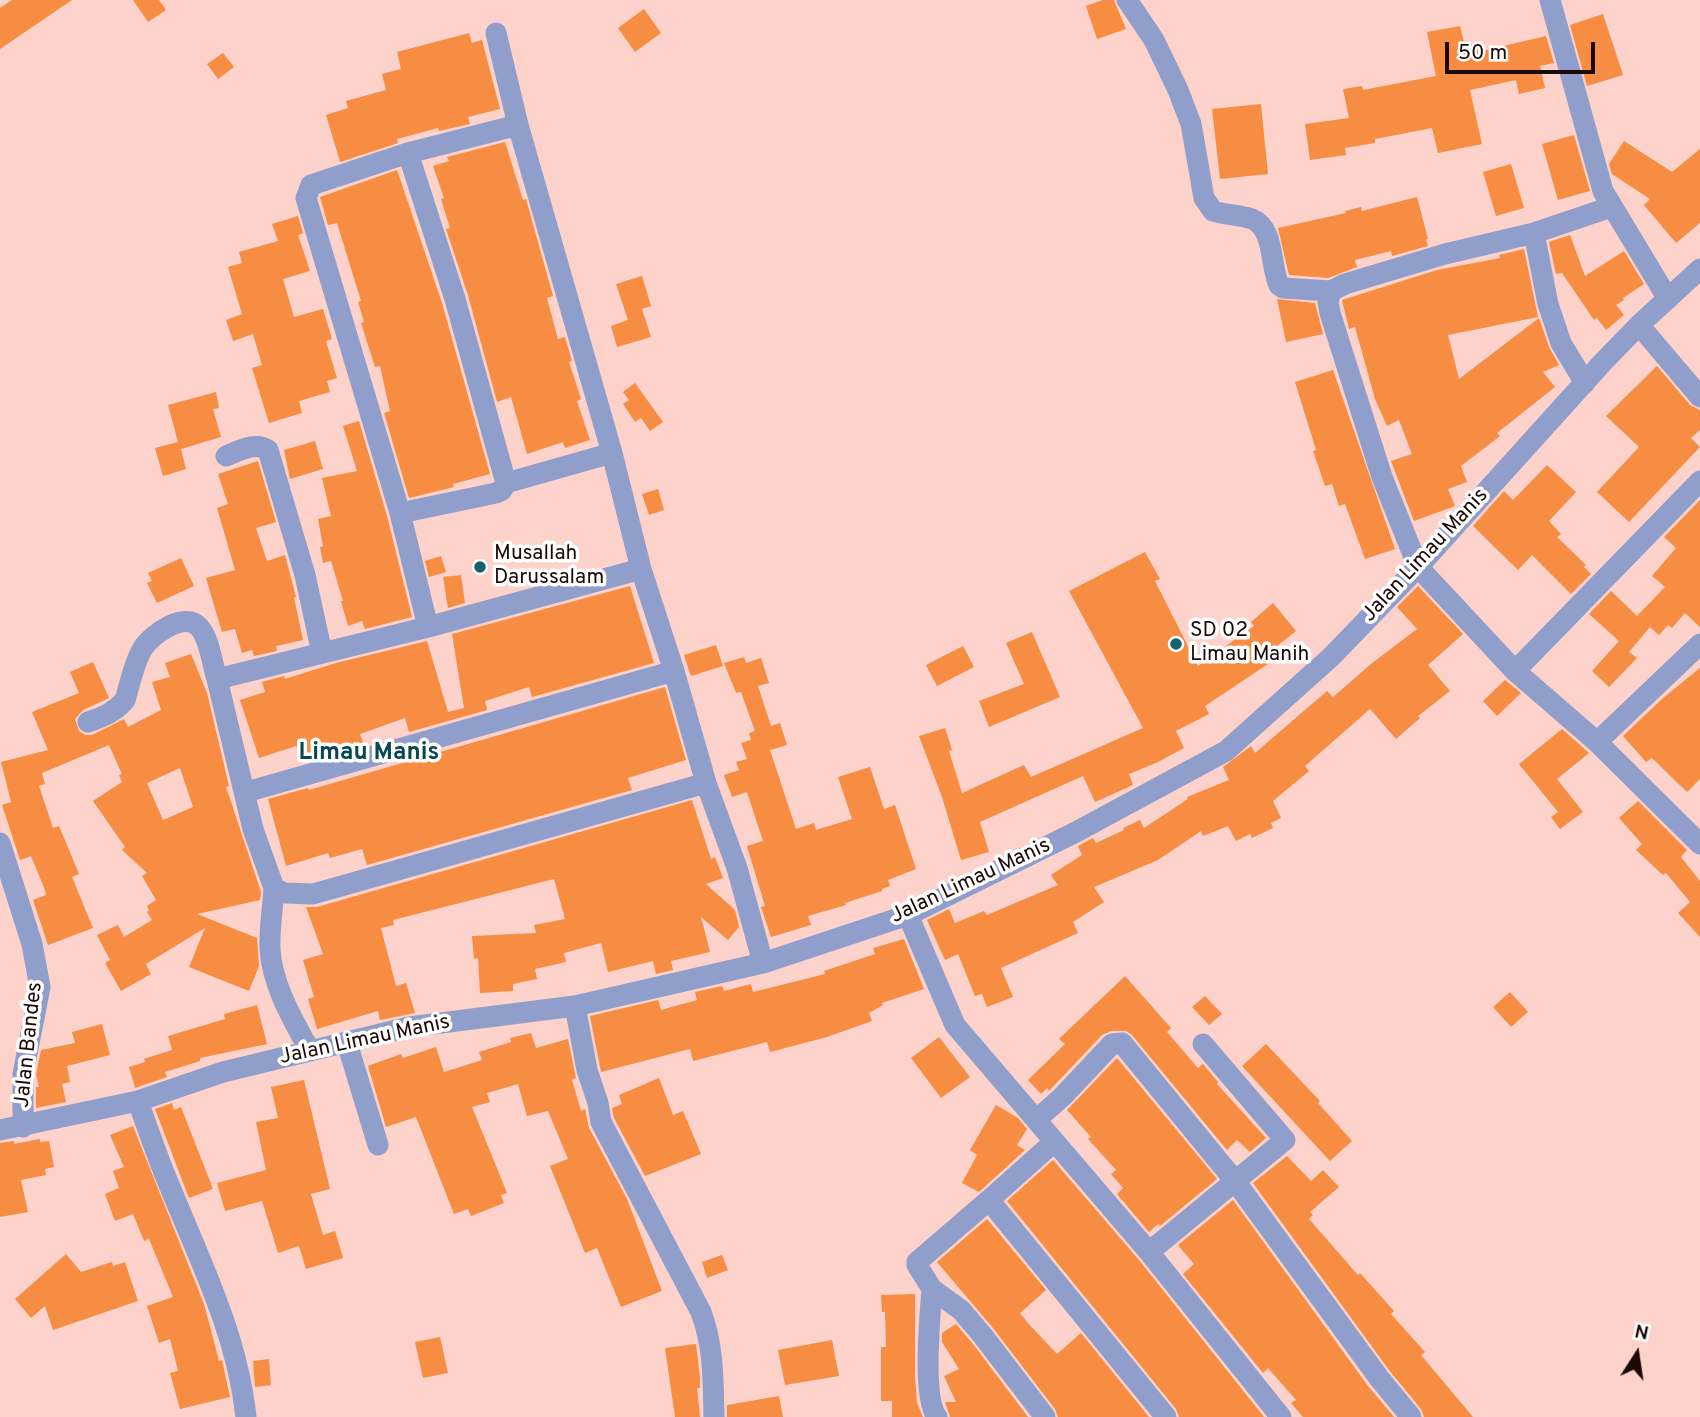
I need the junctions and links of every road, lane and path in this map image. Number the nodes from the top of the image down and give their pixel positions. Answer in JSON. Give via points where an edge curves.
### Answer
{"nodes":[{"id":1,"x":1127,"y":0,"type":"edge"},
{"id":2,"x":1550,"y":0,"type":"edge"},
{"id":3,"x":496,"y":33,"type":"dead end"},
{"id":4,"x":518,"y":125,"type":"junction"},
{"id":5,"x":408,"y":153,"type":"junction"},
{"id":6,"x":1612,"y":207,"type":"junction"},
{"id":7,"x":1534,"y":233,"type":"junction"},
{"id":8,"x":1700,"y":268,"type":"edge"},
{"id":9,"x":1331,"y":291,"type":"junction"},
{"id":10,"x":1668,"y":299,"type":"junction"},
{"id":11,"x":1639,"y":325,"type":"junction"},
{"id":12,"x":1585,"y":383,"type":"junction"},
{"id":13,"x":1700,"y":397,"type":"edge"},
{"id":14,"x":612,"y":453,"type":"junction"},
{"id":15,"x":226,"y":456,"type":"dead end"},
{"id":16,"x":1700,"y":481,"type":"edge"},
{"id":17,"x":506,"y":483,"type":"junction"},
{"id":18,"x":400,"y":513,"type":"junction"},
{"id":19,"x":1418,"y":567,"type":"junction"},
{"id":20,"x":641,"y":569,"type":"junction"},
{"id":21,"x":428,"y":627,"type":"junction"},
{"id":22,"x":1700,"y":644,"type":"edge"},
{"id":23,"x":322,"y":653,"type":"junction"},
{"id":24,"x":674,"y":671,"type":"junction"},
{"id":25,"x":1515,"y":671,"type":"junction"},
{"id":26,"x":216,"y":679,"type":"junction"},
{"id":27,"x":88,"y":722,"type":"dead end"},
{"id":28,"x":1597,"y":742,"type":"junction"},
{"id":29,"x":706,"y":783,"type":"junction"},
{"id":30,"x":246,"y":792,"type":"junction"},
{"id":31,"x":1695,"y":830,"type":"edge"},
{"id":32,"x":0,"y":843,"type":"edge"},
{"id":33,"x":274,"y":888,"type":"junction"},
{"id":34,"x":908,"y":915,"type":"junction"},
{"id":35,"x":763,"y":963,"type":"junction"},
{"id":36,"x":576,"y":1006,"type":"junction"},
{"id":37,"x":346,"y":1042,"type":"junction"},
{"id":38,"x":1203,"y":1044,"type":"dead end"},
{"id":39,"x":310,"y":1051,"type":"junction"},
{"id":40,"x":138,"y":1101,"type":"junction"},
{"id":41,"x":1036,"y":1120,"type":"junction"},
{"id":42,"x":23,"y":1127,"type":"junction"},
{"id":43,"x":0,"y":1130,"type":"edge"},
{"id":44,"x":1054,"y":1142,"type":"junction"},
{"id":45,"x":378,"y":1145,"type":"dead end"},
{"id":46,"x":1235,"y":1181,"type":"junction"},
{"id":47,"x":989,"y":1200,"type":"junction"},
{"id":48,"x":1149,"y":1252,"type":"junction"},
{"id":49,"x":932,"y":1289,"type":"junction"},
{"id":50,"x":933,"y":1415,"type":"edge"},
{"id":51,"x":246,"y":1417,"type":"edge"},
{"id":52,"x":714,"y":1417,"type":"edge"},
{"id":53,"x":1045,"y":1417,"type":"edge"},
{"id":54,"x":1166,"y":1417,"type":"edge"},
{"id":55,"x":1281,"y":1417,"type":"edge"},
{"id":56,"x":1411,"y":1417,"type":"edge"}],
"edges":[{"from":1,"to":9,"type":"street","via":[[1154,40],[1178,90],[1191,124],[1203,198],[1213,211],[1257,222],[1283,288]]},
{"from":2,"to":6,"type":"street","via":[[1603,191]]},
{"from":3,"to":4,"type":"street"},
{"from":4,"to":5,"type":"street"},
{"from":4,"to":14,"type":"street"},
{"from":5,"to":17,"type":"street","via":[[456,299]]},
{"from":5,"to":18,"type":"street","via":[[318,181],[306,198]]},
{"from":6,"to":7,"type":"street"},
{"from":6,"to":10,"type":"street"},
{"from":7,"to":9,"type":"street","via":[[1445,254]]},
{"from":7,"to":12,"type":"street","via":[[1548,304],[1561,342]]},
{"from":8,"to":10,"type":"street","name":"Jalan Limau Manis"},
{"from":9,"to":19,"type":"street","via":[[1330,313],[1382,477]]},
{"from":10,"to":11,"type":"street","name":"Jalan Limau Manis"},
{"from":11,"to":12,"type":"street","name":"Jalan Limau Manis"},
{"from":11,"to":13,"type":"street"},
{"from":12,"to":19,"type":"street","name":"Jalan Limau Manis"},
{"from":14,"to":17,"type":"street"},
{"from":14,"to":20,"type":"street"},
{"from":15,"to":23,"type":"street","via":[[257,446],[268,450],[305,575]]},
{"from":16,"to":25,"type":"street"},
{"from":17,"to":18,"type":"street","via":[[496,494]]},
{"from":18,"to":21,"type":"street"},
{"from":19,"to":25,"type":"street"},
{"from":19,"to":34,"type":"street","name":"Jalan Limau Manis","via":[[1331,657],[1226,751]]},
{"from":20,"to":21,"type":"street"},
{"from":20,"to":24,"type":"street"},
{"from":21,"to":23,"type":"street"},
{"from":22,"to":28,"type":"street"},
{"from":23,"to":26,"type":"street"},
{"from":24,"to":29,"type":"street"},
{"from":24,"to":30,"type":"street"},
{"from":25,"to":28,"type":"street"},
{"from":26,"to":27,"type":"street","via":[[198,625],[178,621],[144,647],[119,707]]},
{"from":26,"to":30,"type":"street"},
{"from":28,"to":31,"type":"street"},
{"from":29,"to":33,"type":"street","via":[[313,894]]},
{"from":29,"to":35,"type":"street","via":[[737,869]]},
{"from":30,"to":33,"type":"street","via":[[253,829]]},
{"from":32,"to":42,"type":"street","name":"Jalan Bandes","via":[[32,944],[40,986],[23,1074]]},
{"from":33,"to":39,"type":"street","via":[[270,950],[278,985]]},
{"from":34,"to":35,"type":"street","name":"Jalan Limau Manis"},
{"from":34,"to":41,"type":"street","via":[[955,1025]]},
{"from":35,"to":36,"type":"street","name":"Jalan Limau Manis"},
{"from":36,"to":37,"type":"street","name":"Jalan Limau Manis","via":[[409,1027]]},
{"from":36,"to":52,"type":"street","via":[[601,1122],[709,1335]]},
{"from":37,"to":39,"type":"street","name":"Jalan Limau Manis"},
{"from":37,"to":45,"type":"street"},
{"from":38,"to":46,"type":"street","via":[[1285,1140]]},
{"from":39,"to":40,"type":"street","name":"Jalan Limau Manis","via":[[223,1072]]},
{"from":40,"to":42,"type":"street","name":"Jalan Limau Manis"},
{"from":40,"to":51,"type":"street","via":[[221,1308]]},
{"from":41,"to":44,"type":"street"},
{"from":41,"to":46,"type":"street","via":[[1112,1044],[1122,1043]]},
{"from":42,"to":43,"type":"street","name":"Jalan Limau Manis"},
{"from":44,"to":47,"type":"street"},
{"from":44,"to":48,"type":"street"},
{"from":46,"to":48,"type":"street"},
{"from":46,"to":56,"type":"street"},
{"from":47,"to":49,"type":"street","via":[[917,1262]]},
{"from":47,"to":54,"type":"street"},
{"from":48,"to":55,"type":"street"},
{"from":49,"to":50,"type":"street","via":[[928,1366]]},
{"from":49,"to":53,"type":"street","via":[[961,1310]]}]}
